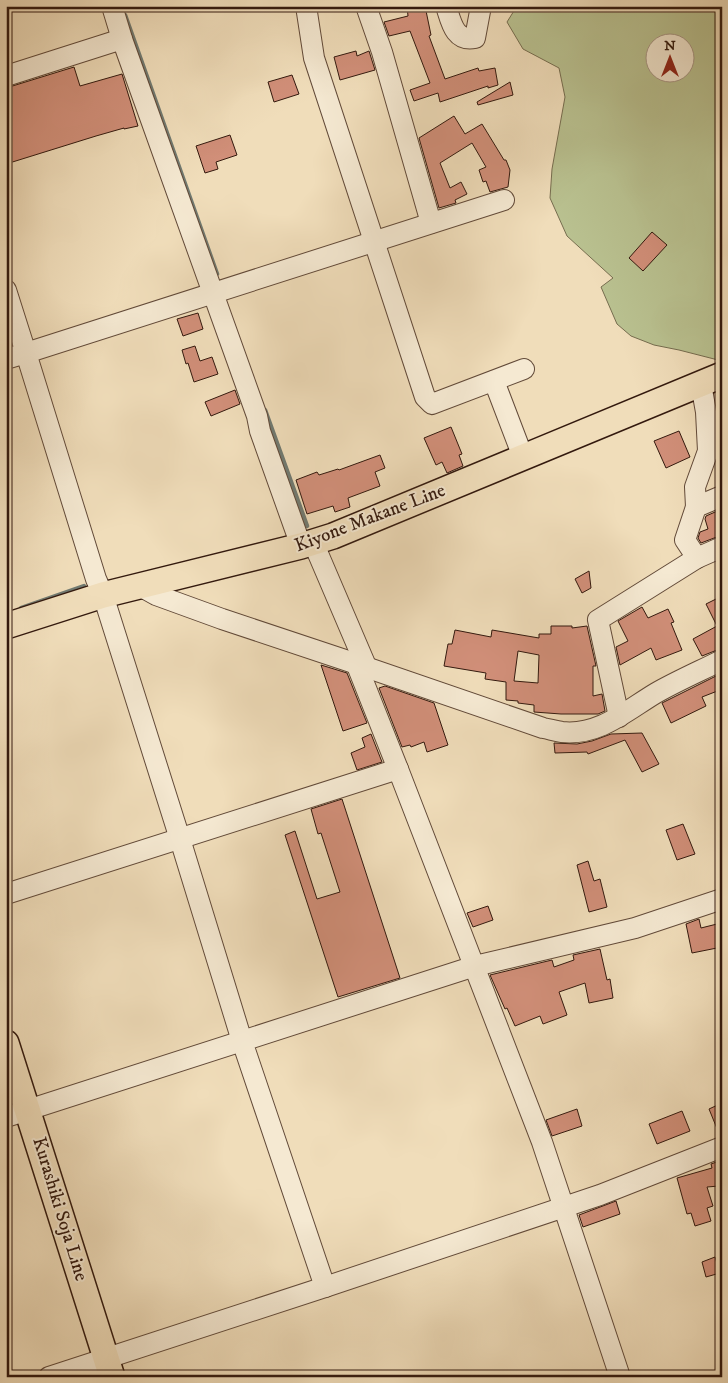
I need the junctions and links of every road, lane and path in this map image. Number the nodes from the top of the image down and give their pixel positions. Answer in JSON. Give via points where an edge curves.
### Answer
{"nodes":[{"id":1,"x":112,"y":6,"type":"edge"},
{"id":2,"x":306,"y":6,"type":"edge"},
{"id":3,"x":366,"y":6,"type":"edge"},
{"id":4,"x":446,"y":6,"type":"edge"},
{"id":5,"x":481,"y":6,"type":"edge"},
{"id":6,"x":122,"y":39,"type":"junction"},
{"id":7,"x":6,"y":76,"type":"edge"},
{"id":8,"x":504,"y":200,"type":"dead end"},
{"id":9,"x":431,"y":222,"type":"junction"},
{"id":10,"x":374,"y":241,"type":"junction"},
{"id":11,"x":6,"y":290,"type":"edge"},
{"id":12,"x":219,"y":291,"type":"junction"},
{"id":13,"x":26,"y":353,"type":"junction"},
{"id":14,"x":6,"y":359,"type":"edge"},
{"id":15,"x":524,"y":369,"type":"dead end"},
{"id":16,"x":711,"y":380,"type":"edge"},
{"id":17,"x":494,"y":381,"type":"junction"},
{"id":18,"x":524,"y":457,"type":"junction"},
{"id":19,"x":722,"y":496,"type":"edge"},
{"id":20,"x":696,"y":507,"type":"junction"},
{"id":21,"x":307,"y":544,"type":"junction"},
{"id":22,"x":722,"y":547,"type":"edge"},
{"id":23,"x":697,"y":558,"type":"junction"},
{"id":24,"x":138,"y":585,"type":"junction"},
{"id":25,"x":103,"y":595,"type":"junction"},
{"id":26,"x":6,"y":626,"type":"edge"},
{"id":27,"x":722,"y":660,"type":"edge"},
{"id":28,"x":361,"y":665,"type":"junction"},
{"id":29,"x":620,"y":717,"type":"junction"},
{"id":30,"x":398,"y":769,"type":"junction"},
{"id":31,"x":180,"y":839,"type":"junction"},
{"id":32,"x":6,"y":894,"type":"edge"},
{"id":33,"x":722,"y":900,"type":"edge"},
{"id":34,"x":475,"y":966,"type":"junction"},
{"id":35,"x":242,"y":1041,"type":"junction"},
{"id":36,"x":6,"y":1042,"type":"edge"},
{"id":37,"x":17,"y":1113,"type":"edge"},
{"id":38,"x":722,"y":1147,"type":"edge"},
{"id":39,"x":563,"y":1208,"type":"junction"},
{"id":40,"x":325,"y":1287,"type":"junction"},
{"id":41,"x":109,"y":1367,"type":"edge"},
{"id":42,"x":49,"y":1377,"type":"edge"},
{"id":43,"x":620,"y":1377,"type":"edge"}],
"edges":[{"from":1,"to":6,"type":"street"},
{"from":2,"to":10,"type":"street","via":[[314,58]]},
{"from":3,"to":9,"type":"street"},
{"from":4,"to":5,"type":"street","via":[[457,33],[469,39],[475,38]]},
{"from":6,"to":7,"type":"street"},
{"from":6,"to":12,"type":"street"},
{"from":8,"to":9,"type":"street"},
{"from":9,"to":10,"type":"street"},
{"from":10,"to":12,"type":"street"},
{"from":10,"to":17,"type":"street","via":[[424,397],[432,404]]},
{"from":11,"to":13,"type":"street"},
{"from":12,"to":13,"type":"street"},
{"from":12,"to":21,"type":"street","via":[[284,501]]},
{"from":13,"to":14,"type":"street"},
{"from":13,"to":25,"type":"street"},
{"from":15,"to":17,"type":"street"},
{"from":16,"to":18,"type":"main road","name":"Kiyone Makane Line"},
{"from":16,"to":20,"type":"street","via":[[706,412],[708,451],[695,487]]},
{"from":17,"to":18,"type":"street"},
{"from":18,"to":21,"type":"main road","name":"Kiyone Makane Line"},
{"from":19,"to":20,"type":"street"},
{"from":20,"to":23,"type":"street","via":[[685,540]]},
{"from":21,"to":24,"type":"main road","name":"Kiyone Makane Line"},
{"from":21,"to":28,"type":"street"},
{"from":22,"to":23,"type":"street"},
{"from":23,"to":29,"type":"street","via":[[598,620]]},
{"from":24,"to":25,"type":"main road","name":"Kiyone Makane Line"},
{"from":24,"to":28,"type":"street","via":[[156,595],[222,619]]},
{"from":25,"to":26,"type":"main road","name":"Kiyone Makane Line"},
{"from":25,"to":31,"type":"street"},
{"from":27,"to":29,"type":"street","via":[[688,676]]},
{"from":28,"to":29,"type":"street","via":[[562,732],[596,729]]},
{"from":28,"to":30,"type":"street"},
{"from":30,"to":31,"type":"street"},
{"from":30,"to":34,"type":"street"},
{"from":31,"to":32,"type":"street"},
{"from":31,"to":35,"type":"street"},
{"from":33,"to":34,"type":"street","via":[[635,928]]},
{"from":34,"to":35,"type":"street"},
{"from":34,"to":39,"type":"street","via":[[542,1142]]},
{"from":35,"to":37,"type":"street"},
{"from":35,"to":40,"type":"street"},
{"from":36,"to":37,"type":"main road","name":"Kurashiki Soja Line"},
{"from":37,"to":41,"type":"main road","name":"Kurashiki Soja Line"},
{"from":38,"to":39,"type":"street"},
{"from":39,"to":40,"type":"street"},
{"from":39,"to":43,"type":"street"},
{"from":40,"to":41,"type":"street"},
{"from":41,"to":42,"type":"street"}]}
